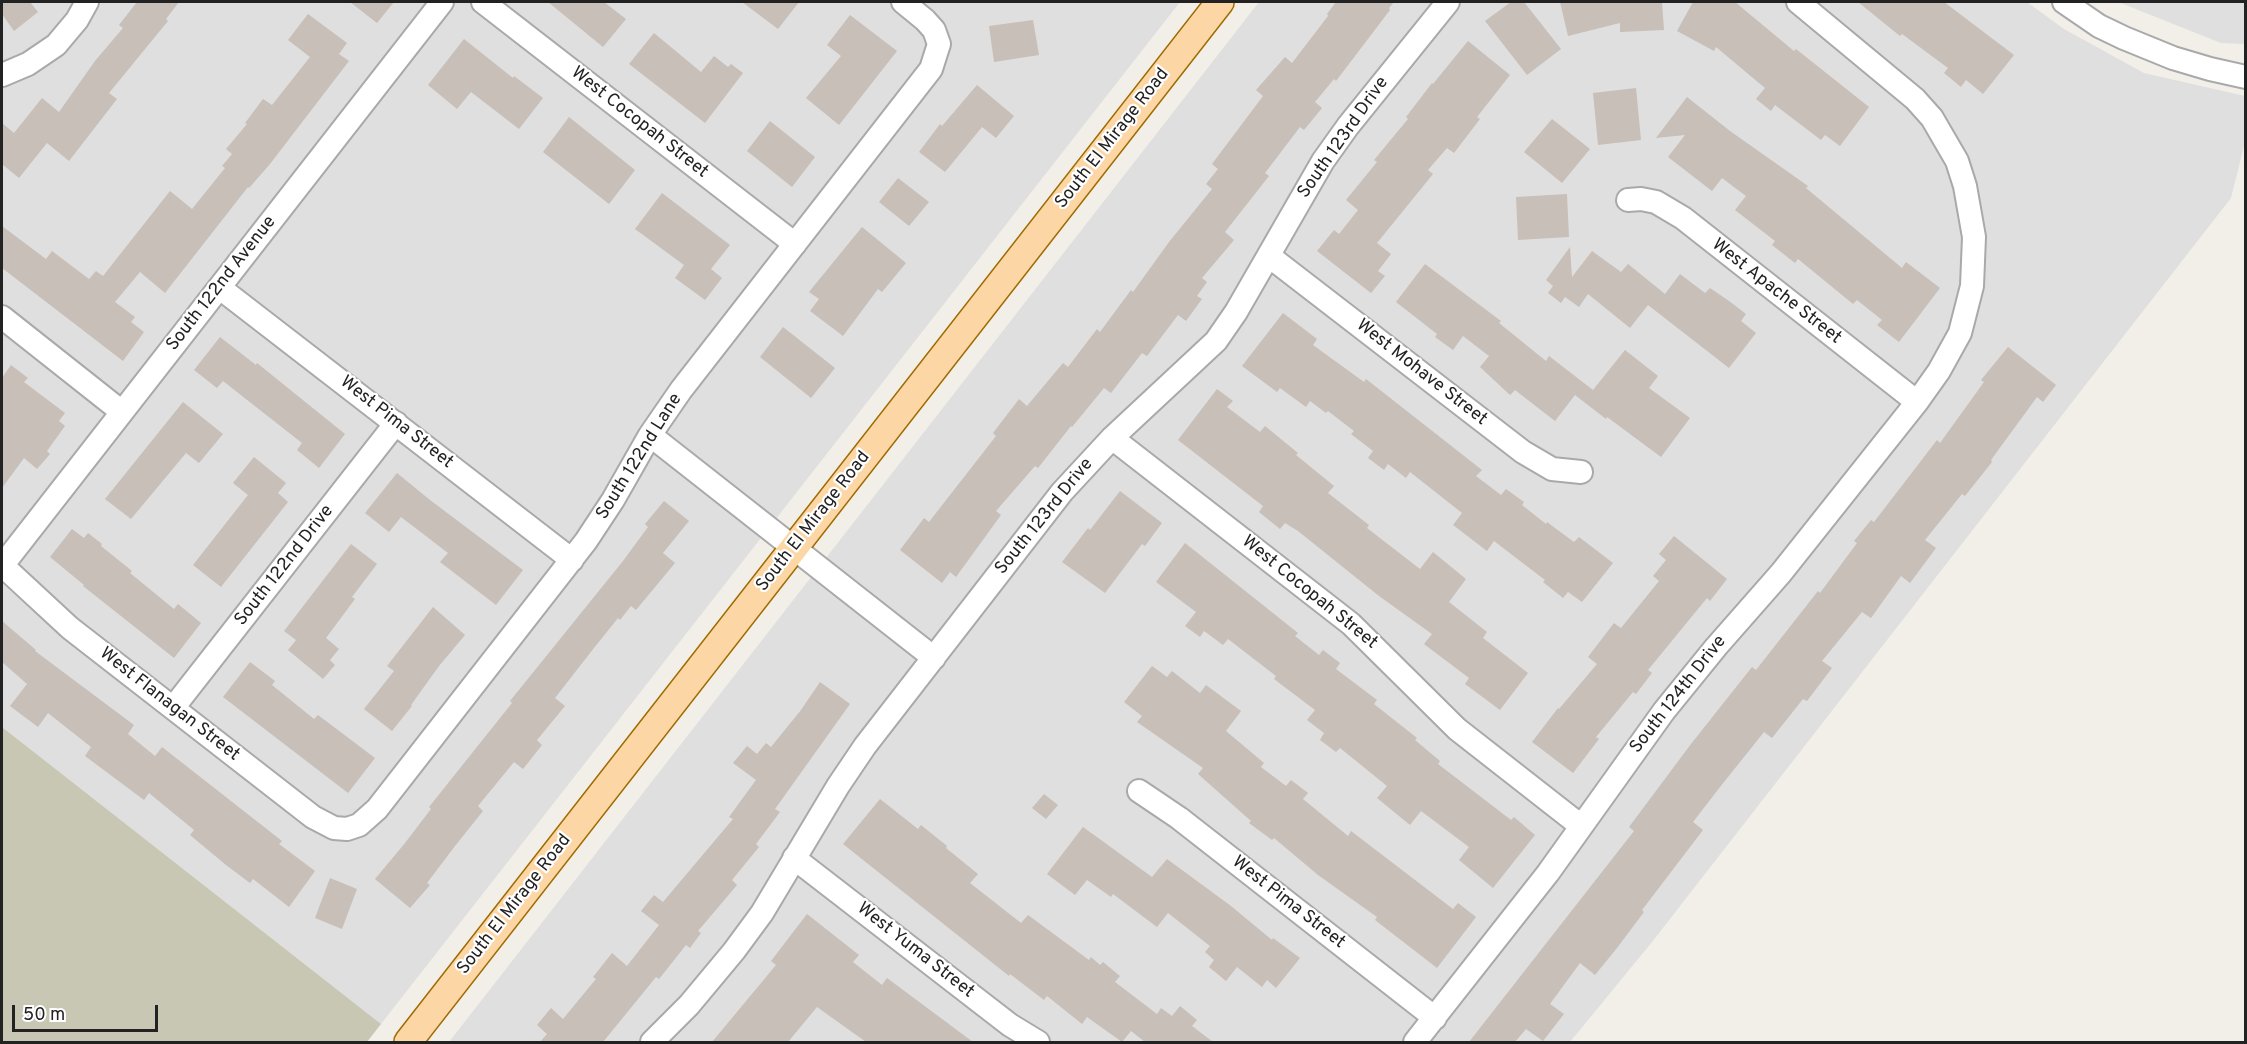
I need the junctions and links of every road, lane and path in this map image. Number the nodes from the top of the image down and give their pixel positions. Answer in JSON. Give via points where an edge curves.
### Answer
{"nodes":[{"id":1,"x":87,"y":2,"type":"edge"},
{"id":2,"x":442,"y":2,"type":"edge"},
{"id":3,"x":483,"y":2,"type":"edge"},
{"id":4,"x":903,"y":2,"type":"edge"},
{"id":5,"x":1220,"y":2,"type":"edge"},
{"id":6,"x":1448,"y":2,"type":"edge"},
{"id":7,"x":1798,"y":2,"type":"edge"},
{"id":8,"x":2064,"y":2,"type":"edge"},
{"id":9,"x":1823,"y":9,"type":"edge"},
{"id":10,"x":2,"y":75,"type":"edge"},
{"id":11,"x":2246,"y":76,"type":"edge"},
{"id":12,"x":1628,"y":200,"type":"dead end"},
{"id":13,"x":795,"y":244,"type":"junction"},
{"id":14,"x":1269,"y":256,"type":"junction"},
{"id":15,"x":220,"y":288,"type":"junction"},
{"id":16,"x":2,"y":317,"type":"edge"},
{"id":17,"x":1917,"y":402,"type":"junction"},
{"id":18,"x":122,"y":412,"type":"junction"},
{"id":19,"x":396,"y":423,"type":"junction"},
{"id":20,"x":650,"y":435,"type":"junction"},
{"id":21,"x":1112,"y":438,"type":"junction"},
{"id":22,"x":1581,"y":472,"type":"dead end"},
{"id":23,"x":794,"y":548,"type":"junction"},
{"id":24,"x":572,"y":560,"type":"junction"},
{"id":25,"x":2,"y":566,"type":"edge"},
{"id":26,"x":934,"y":658,"type":"junction"},
{"id":27,"x":173,"y":708,"type":"junction"},
{"id":28,"x":1138,"y":792,"type":"dead end"},
{"id":29,"x":1581,"y":826,"type":"junction"},
{"id":30,"x":347,"y":829,"type":"joint"},
{"id":31,"x":794,"y":858,"type":"junction"},
{"id":32,"x":1435,"y":1018,"type":"junction"},
{"id":33,"x":408,"y":1042,"type":"edge"},
{"id":34,"x":652,"y":1042,"type":"edge"},
{"id":35,"x":1038,"y":1042,"type":"edge"},
{"id":36,"x":1415,"y":1042,"type":"edge"}],
"edges":[{"from":1,"to":10,"type":"street","via":[[56,45],[28,64]]},
{"from":2,"to":15,"type":"street","name":"South 122nd Avenue"},
{"from":3,"to":13,"type":"street","name":"West Cocopah Street"},
{"from":4,"to":13,"type":"street","name":"South 122nd Lane","via":[[930,25],[939,44],[937,56],[924,81]]},
{"from":5,"to":23,"type":"main road","name":"South El Mirage Road"},
{"from":6,"to":14,"type":"street","name":"South 123rd Drive","via":[[1323,161]]},
{"from":7,"to":9,"type":"street","name":"South 124th Drive"},
{"from":8,"to":11,"type":"street","via":[[2099,26],[2133,42],[2173,58]]},
{"from":9,"to":17,"type":"street","name":"South 124th Drive","via":[[1932,118],[1957,161],[1971,212],[1974,262],[1967,310],[1949,354]]},
{"from":12,"to":17,"type":"street","name":"West Apache Street","via":[[1656,202],[1683,218]]},
{"from":13,"to":20,"type":"street","name":"South 122nd Lane"},
{"from":14,"to":21,"type":"street","name":"South 123rd Drive","via":[[1216,341]]},
{"from":14,"to":22,"type":"street","name":"West Mohave Street","via":[[1523,452],[1552,469]]},
{"from":15,"to":18,"type":"street","name":"South 122nd Avenue"},
{"from":15,"to":19,"type":"street","name":"West Pima Street"},
{"from":16,"to":18,"type":"street"},
{"from":17,"to":29,"type":"street","name":"South 124th Drive","via":[[1781,573],[1664,711]]},
{"from":18,"to":25,"type":"street","name":"South 122nd Avenue"},
{"from":19,"to":24,"type":"street","name":"West Pima Street"},
{"from":19,"to":27,"type":"street","name":"South 122nd Drive"},
{"from":20,"to":23,"type":"street"},
{"from":20,"to":24,"type":"street","name":"South 122nd Lane","via":[[605,514]]},
{"from":21,"to":26,"type":"street","name":"South 123rd Drive","via":[[1062,492]]},
{"from":21,"to":29,"type":"street","name":"West Cocopah Street","via":[[1351,624],[1457,729]]},
{"from":23,"to":26,"type":"street"},
{"from":23,"to":33,"type":"main road","name":"South El Mirage Road"},
{"from":24,"to":30,"type":"street","name":"South 122nd Lane","via":[[377,808],[359,825]]},
{"from":25,"to":27,"type":"street","name":"West Flanagan Street","via":[[58,618]]},
{"from":26,"to":31,"type":"street","name":"South 123rd Drive","via":[[865,746]]},
{"from":27,"to":30,"type":"street","name":"West Flanagan Street","via":[[323,824]]},
{"from":28,"to":32,"type":"street","name":"West Pima Street","via":[[1179,818]]},
{"from":29,"to":32,"type":"street","name":"South 124th Drive"},
{"from":31,"to":34,"type":"street","name":"South 123rd Drive","via":[[734,951]]},
{"from":31,"to":35,"type":"street","name":"West Yuma Street","via":[[1010,1025]]},
{"from":32,"to":36,"type":"street","name":"South 124th Drive"}]}
